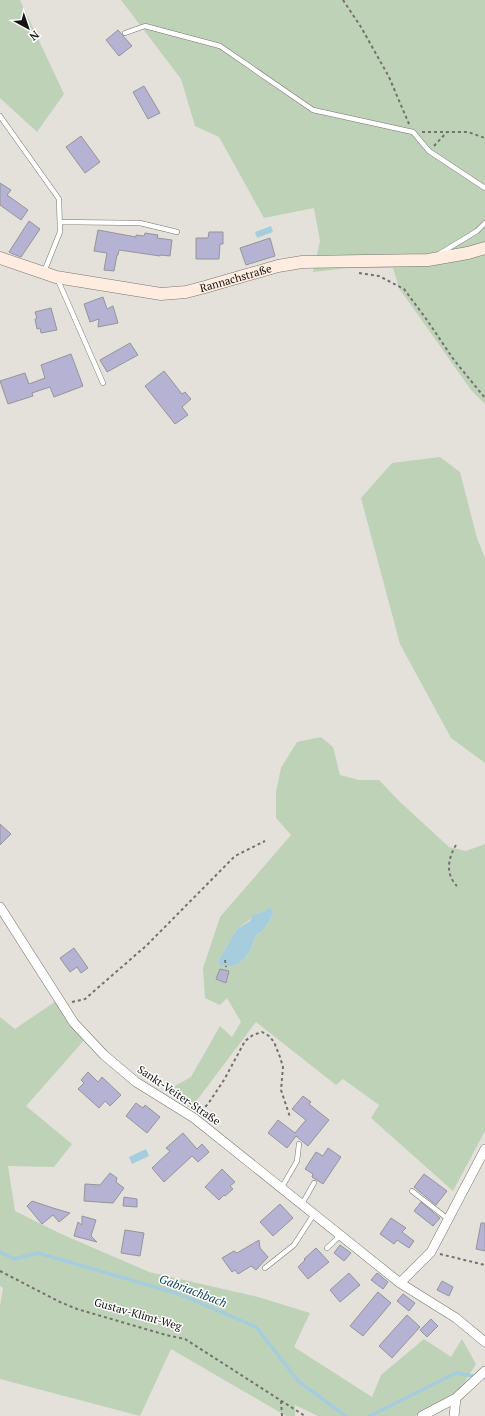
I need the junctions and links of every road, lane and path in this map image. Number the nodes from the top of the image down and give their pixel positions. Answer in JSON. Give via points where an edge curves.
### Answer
{"nodes":[{"id":1,"x":343,"y":0,"type":"edge"},
{"id":2,"x":125,"y":33,"type":"dead end"},
{"id":3,"x":0,"y":116,"type":"edge"},
{"id":4,"x":413,"y":132,"type":"junction"},
{"id":5,"x":447,"y":132,"type":"junction"},
{"id":6,"x":485,"y":138,"type":"edge"},
{"id":7,"x":429,"y":151,"type":"junction"},
{"id":8,"x":485,"y":188,"type":"edge"},
{"id":9,"x":60,"y":222,"type":"junction"},
{"id":10,"x":485,"y":223,"type":"edge"},
{"id":11,"x":177,"y":232,"type":"dead end"},
{"id":12,"x":485,"y":248,"type":"edge"},
{"id":13,"x":0,"y":258,"type":"edge"},
{"id":14,"x":428,"y":260,"type":"junction"},
{"id":15,"x":342,"y":261,"type":"junction"},
{"id":16,"x":44,"y":273,"type":"junction"},
{"id":17,"x":56,"y":277,"type":"junction"},
{"id":18,"x":103,"y":383,"type":"dead end"},
{"id":19,"x":485,"y":398,"type":"edge"},
{"id":20,"x":265,"y":841,"type":"dead end"},
{"id":21,"x":456,"y":845,"type":"dead end"},
{"id":22,"x":457,"y":886,"type":"dead end"},
{"id":23,"x":0,"y":907,"type":"edge"},
{"id":24,"x":225,"y":960,"type":"dead end"},
{"id":25,"x":226,"y":967,"type":"dead end"},
{"id":26,"x":62,"y":1004,"type":"junction"},
{"id":27,"x":290,"y":1117,"type":"dead end"},
{"id":28,"x":194,"y":1118,"type":"junction"},
{"id":29,"x":299,"y":1144,"type":"dead end"},
{"id":30,"x":485,"y":1150,"type":"edge"},
{"id":31,"x":314,"y":1183,"type":"dead end"},
{"id":32,"x":282,"y":1188,"type":"junction"},
{"id":33,"x":412,"y":1191,"type":"dead end"},
{"id":34,"x":302,"y":1204,"type":"junction"},
{"id":35,"x":314,"y":1213,"type":"junction"},
{"id":36,"x":448,"y":1219,"type":"junction"},
{"id":37,"x":341,"y":1235,"type":"junction"},
{"id":38,"x":327,"y":1248,"type":"dead end"},
{"id":39,"x":431,"y":1252,"type":"junction"},
{"id":40,"x":485,"y":1265,"type":"edge"},
{"id":41,"x":265,"y":1268,"type":"dead end"},
{"id":42,"x":0,"y":1271,"type":"edge"},
{"id":43,"x":400,"y":1283,"type":"junction"},
{"id":44,"x":485,"y":1342,"type":"edge"},
{"id":45,"x":485,"y":1372,"type":"edge"},
{"id":46,"x":456,"y":1398,"type":"junction"},
{"id":47,"x":281,"y":1401,"type":"junction"},
{"id":48,"x":282,"y":1416,"type":"edge"},
{"id":49,"x":305,"y":1416,"type":"edge"},
{"id":50,"x":422,"y":1416,"type":"edge"},
{"id":51,"x":454,"y":1416,"type":"edge"}],
"edges":[{"from":1,"to":4,"type":"path","via":[[389,77]]},
{"from":2,"to":4,"type":"lane","via":[[145,26],[220,46],[313,110]]},
{"from":3,"to":9,"type":"lane","via":[[59,199]]},
{"from":4,"to":5,"type":"path"},
{"from":4,"to":7,"type":"lane"},
{"from":5,"to":6,"type":"path","via":[[468,132]]},
{"from":5,"to":7,"type":"path"},
{"from":7,"to":8,"type":"lane"},
{"from":9,"to":11,"type":"lane","via":[[140,224]]},
{"from":9,"to":16,"type":"lane","via":[[60,232]]},
{"from":10,"to":14,"type":"lane","name":"Rannachstraße","via":[[477,231]]},
{"from":12,"to":14,"type":"street","name":"Rannachstraße"},
{"from":13,"to":16,"type":"street","name":"Rannachstraße"},
{"from":14,"to":15,"type":"street","name":"Rannachstraße"},
{"from":15,"to":17,"type":"street","name":"Rannachstraße","via":[[284,265],[205,288],[161,294]]},
{"from":15,"to":19,"type":"path","via":[[361,274],[379,276],[404,289],[454,360]]},
{"from":16,"to":17,"type":"street","name":"Rannachstraße"},
{"from":17,"to":18,"type":"lane"},
{"from":20,"to":26,"type":"path","via":[[235,856],[146,945],[85,999]]},
{"from":21,"to":22,"type":"path","via":[[449,862],[452,880]]},
{"from":23,"to":26,"type":"street","name":"Sankt-Veiter-Straße"},
{"from":24,"to":25,"type":"path"},
{"from":26,"to":28,"type":"street","name":"Sankt-Veiter-Straße","via":[[74,1023],[104,1055],[136,1082]]},
{"from":27,"to":28,"type":"path","via":[[281,1090],[283,1067],[280,1057],[270,1036],[262,1032],[245,1041],[224,1080],[208,1104]]},
{"from":28,"to":32,"type":"street","name":"Sankt-Veiter-Straße"},
{"from":29,"to":32,"type":"lane","via":[[297,1161]]},
{"from":30,"to":36,"type":"street"},
{"from":31,"to":34,"type":"lane"},
{"from":32,"to":34,"type":"street","name":"Sankt-Veiter-Straße"},
{"from":33,"to":36,"type":"lane"},
{"from":34,"to":35,"type":"street","name":"Sankt-Veiter-Straße"},
{"from":35,"to":37,"type":"street","name":"Sankt-Veiter-Straße"},
{"from":35,"to":41,"type":"lane","via":[[294,1245]]},
{"from":36,"to":39,"type":"street"},
{"from":37,"to":38,"type":"lane"},
{"from":37,"to":43,"type":"street","name":"Sankt-Veiter-Straße"},
{"from":39,"to":40,"type":"path"},
{"from":39,"to":43,"type":"street"},
{"from":42,"to":47,"type":"path","name":"Gustav-Klimt-Weg","via":[[77,1309],[185,1339]]},
{"from":43,"to":44,"type":"street","name":"Sankt-Veiter-Straße","via":[[456,1318]]},
{"from":45,"to":46,"type":"street"},
{"from":46,"to":50,"type":"street"},
{"from":46,"to":51,"type":"street"},
{"from":47,"to":48,"type":"path"},
{"from":47,"to":49,"type":"path","name":"Gustav-Klimt-Weg"}]}
